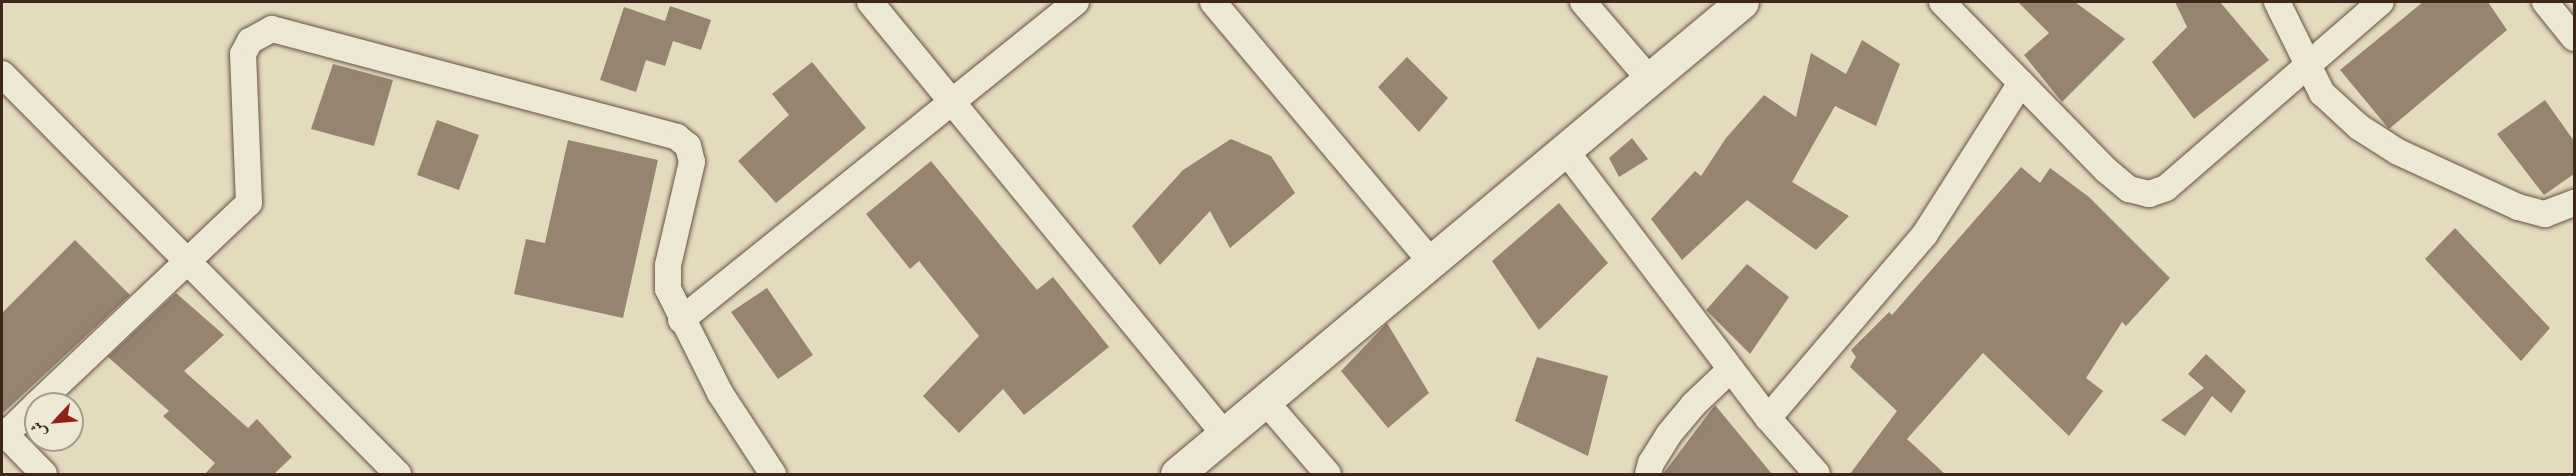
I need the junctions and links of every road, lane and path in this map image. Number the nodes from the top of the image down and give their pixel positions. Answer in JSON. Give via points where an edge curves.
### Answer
{"nodes":[{"id":1,"x":870,"y":2,"type":"edge"},
{"id":2,"x":1076,"y":2,"type":"edge"},
{"id":3,"x":1213,"y":2,"type":"edge"},
{"id":4,"x":1584,"y":2,"type":"edge"},
{"id":5,"x":1742,"y":2,"type":"edge"},
{"id":6,"x":1942,"y":2,"type":"edge"},
{"id":7,"x":2277,"y":2,"type":"edge"},
{"id":8,"x":2381,"y":2,"type":"edge"},
{"id":9,"x":2545,"y":2,"type":"edge"},
{"id":10,"x":2574,"y":38,"type":"edge"},
{"id":11,"x":2308,"y":62,"type":"junction"},
{"id":12,"x":2,"y":74,"type":"edge"},
{"id":13,"x":1650,"y":80,"type":"junction"},
{"id":14,"x":2021,"y":83,"type":"junction"},
{"id":15,"x":951,"y":99,"type":"junction"},
{"id":16,"x":1566,"y":151,"type":"junction"},
{"id":17,"x":2574,"y":203,"type":"edge"},
{"id":18,"x":187,"y":260,"type":"junction"},
{"id":19,"x":1432,"y":263,"type":"junction"},
{"id":20,"x":681,"y":320,"type":"junction"},
{"id":21,"x":1731,"y":369,"type":"junction"},
{"id":22,"x":50,"y":392,"type":"edge"},
{"id":23,"x":1266,"y":402,"type":"junction"},
{"id":24,"x":24,"y":416,"type":"edge"},
{"id":25,"x":1768,"y":418,"type":"junction"},
{"id":26,"x":3,"y":433,"type":"edge"},
{"id":27,"x":1226,"y":435,"type":"junction"},
{"id":28,"x":44,"y":474,"type":"edge"},
{"id":29,"x":398,"y":474,"type":"edge"},
{"id":30,"x":773,"y":474,"type":"edge"},
{"id":31,"x":1178,"y":474,"type":"edge"},
{"id":32,"x":1328,"y":474,"type":"edge"},
{"id":33,"x":1648,"y":474,"type":"edge"},
{"id":34,"x":1817,"y":474,"type":"edge"}],
"edges":[{"from":1,"to":15,"type":"street"},
{"from":2,"to":15,"type":"street"},
{"from":3,"to":19,"type":"street"},
{"from":4,"to":13,"type":"street"},
{"from":5,"to":13,"type":"street"},
{"from":6,"to":14,"type":"street"},
{"from":7,"to":11,"type":"street"},
{"from":8,"to":11,"type":"street"},
{"from":9,"to":10,"type":"street"},
{"from":11,"to":14,"type":"street","via":[[2166,188],[2149,194],[2129,189],[2106,170]]},
{"from":11,"to":17,"type":"street","via":[[2322,93],[2359,127],[2398,152],[2518,207],[2545,214]]},
{"from":12,"to":18,"type":"street"},
{"from":13,"to":16,"type":"street"},
{"from":14,"to":25,"type":"street","via":[[1925,234]]},
{"from":15,"to":20,"type":"street"},
{"from":15,"to":27,"type":"street"},
{"from":16,"to":19,"type":"street"},
{"from":16,"to":21,"type":"street"},
{"from":18,"to":20,"type":"street","via":[[242,214],[249,203],[243,54],[250,41],[272,29],[677,137],[687,146],[692,162],[668,265],[668,289]]},
{"from":18,"to":22,"type":"street"},
{"from":18,"to":29,"type":"street"},
{"from":19,"to":23,"type":"street"},
{"from":20,"to":30,"type":"street","via":[[720,393]]},
{"from":21,"to":25,"type":"street"},
{"from":21,"to":33,"type":"street","via":[[1669,434]]},
{"from":23,"to":27,"type":"street"},
{"from":23,"to":32,"type":"street"},
{"from":24,"to":26,"type":"street"},
{"from":25,"to":34,"type":"street"},
{"from":26,"to":28,"type":"street"},
{"from":27,"to":31,"type":"street"}]}
